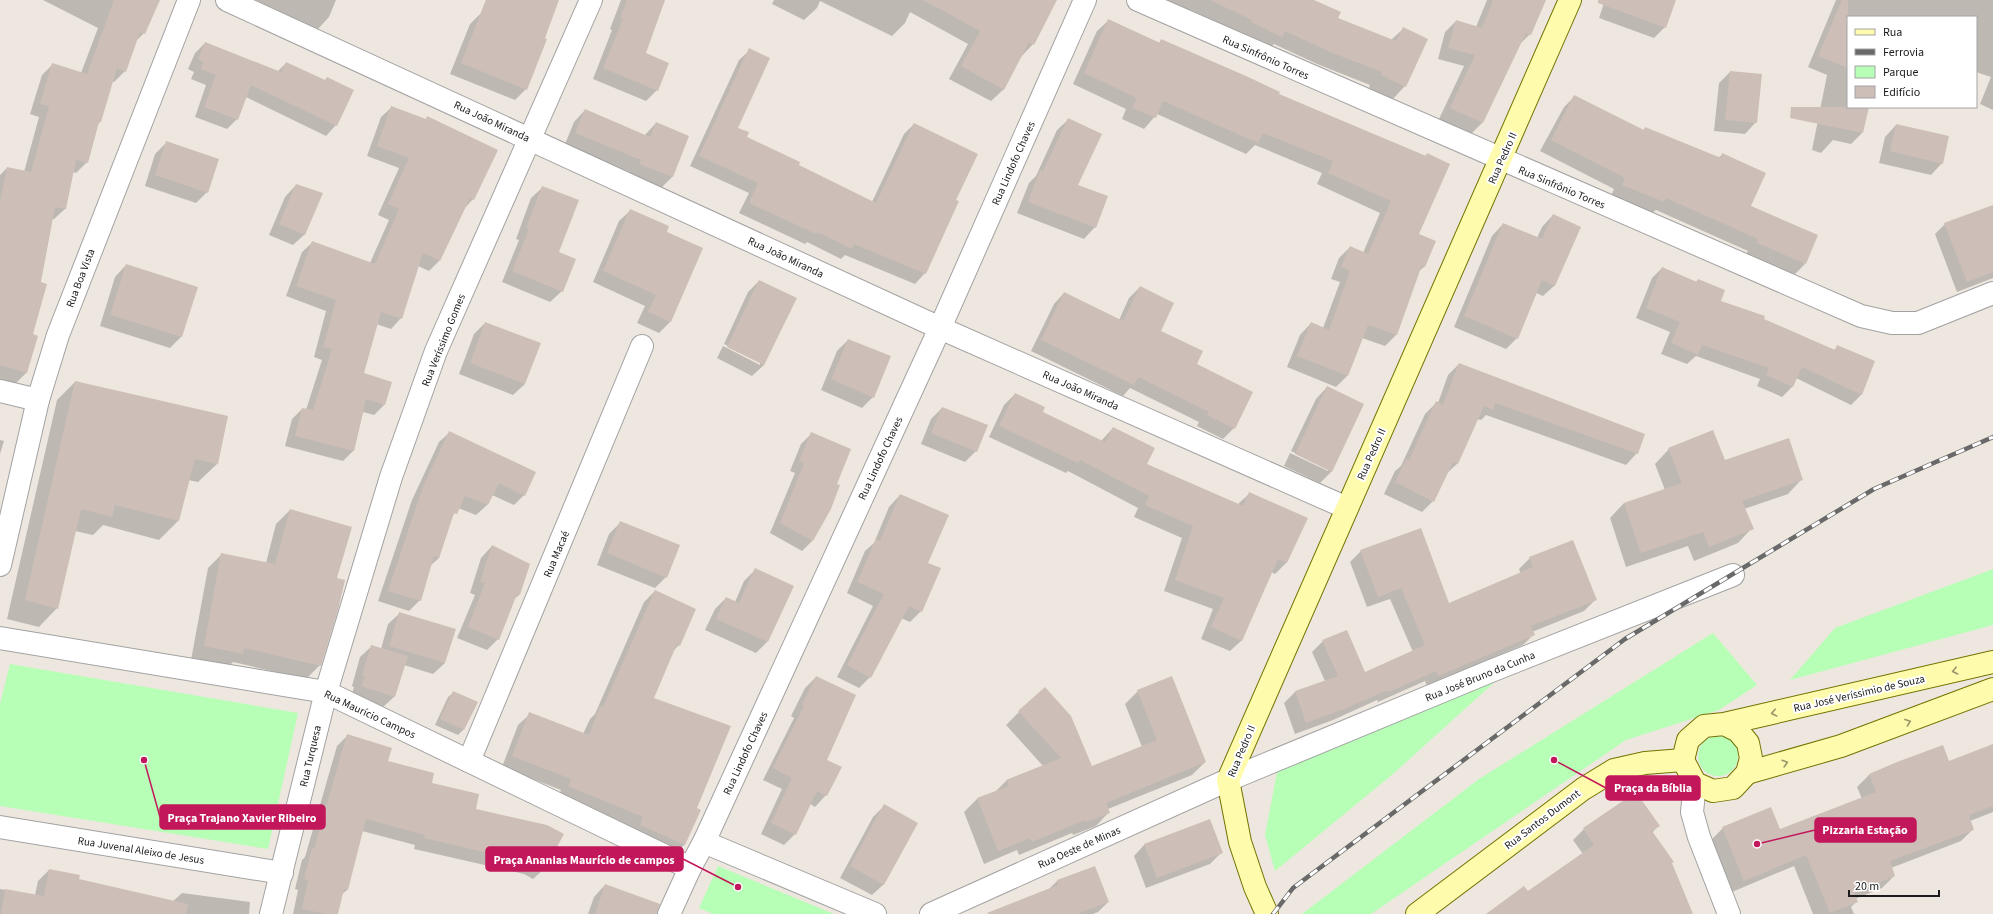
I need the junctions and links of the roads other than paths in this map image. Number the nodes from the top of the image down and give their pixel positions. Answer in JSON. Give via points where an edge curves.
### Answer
{"nodes":[{"id":1,"x":188,"y":0,"type":"edge"},
{"id":2,"x":227,"y":0,"type":"edge"},
{"id":3,"x":591,"y":0,"type":"edge"},
{"id":4,"x":1085,"y":0,"type":"edge"},
{"id":5,"x":1138,"y":0,"type":"edge"},
{"id":6,"x":1570,"y":0,"type":"edge"},
{"id":7,"x":531,"y":139,"type":"junction"},
{"id":8,"x":1501,"y":160,"type":"junction"},
{"id":9,"x":1993,"y":292,"type":"edge"},
{"id":10,"x":940,"y":328,"type":"junction"},
{"id":11,"x":642,"y":346,"type":"dead end"},
{"id":12,"x":0,"y":391,"type":"edge"},
{"id":13,"x":38,"y":400,"type":"junction"},
{"id":14,"x":1347,"y":508,"type":"junction"},
{"id":15,"x":0,"y":565,"type":"edge"},
{"id":16,"x":1733,"y":575,"type":"dead end"},
{"id":17,"x":0,"y":638,"type":"edge"},
{"id":18,"x":1993,"y":662,"type":"edge"},
{"id":19,"x":1993,"y":689,"type":"edge"},
{"id":20,"x":326,"y":692,"type":"junction"},
{"id":21,"x":1724,"y":724,"type":"junction"},
{"id":22,"x":1683,"y":760,"type":"junction"},
{"id":23,"x":469,"y":761,"type":"junction"},
{"id":24,"x":1747,"y":773,"type":"junction"},
{"id":25,"x":1228,"y":780,"type":"junction"},
{"id":26,"x":1695,"y":783,"type":"junction"},
{"id":27,"x":0,"y":827,"type":"edge"},
{"id":28,"x":704,"y":842,"type":"junction"},
{"id":29,"x":690,"y":868,"type":"junction"},
{"id":30,"x":282,"y":873,"type":"junction"},
{"id":31,"x":676,"y":912,"type":"edge"},
{"id":32,"x":271,"y":914,"type":"edge"},
{"id":33,"x":875,"y":914,"type":"edge"},
{"id":34,"x":931,"y":914,"type":"edge"},
{"id":35,"x":1267,"y":914,"type":"edge"},
{"id":36,"x":1417,"y":914,"type":"edge"},
{"id":37,"x":1729,"y":914,"type":"edge"}],
"edges":[{"from":1,"to":13,"type":"street","name":"Rua Boa Vista","via":[[58,336]]},
{"from":2,"to":7,"type":"street","name":"Rua João Miranda"},
{"from":3,"to":7,"type":"street","name":"Rua Veríssimo Gomes"},
{"from":4,"to":10,"type":"street","name":"Rua Lindofo Chaves"},
{"from":5,"to":8,"type":"street","name":"Rua Sinfrônio Torres"},
{"from":6,"to":8,"type":"street","name":"Rua Pedro II"},
{"from":7,"to":10,"type":"street","name":"Rua João Miranda"},
{"from":7,"to":20,"type":"street","name":"Rua Veríssimo Gomes","via":[[436,351],[391,478]]},
{"from":8,"to":9,"type":"street","name":"Rua Sinfrônio Torres","via":[[1861,316],[1892,322],[1918,323]]},
{"from":8,"to":14,"type":"street","name":"Rua Pedro II"},
{"from":10,"to":14,"type":"street","name":"Rua João Miranda"},
{"from":10,"to":28,"type":"street","name":"Rua Lindofo Chaves"},
{"from":11,"to":23,"type":"street","name":"Rua Macaé"},
{"from":12,"to":13,"type":"street"},
{"from":13,"to":15,"type":"street","name":"Rua Boa Vista"},
{"from":14,"to":25,"type":"street","name":"Rua Pedro II"},
{"from":16,"to":25,"type":"street","name":"Rua José Bruno da Cunha","via":[[1491,671]]},
{"from":17,"to":20,"type":"street","name":"Rua Maurício Campos"},
{"from":18,"to":21,"type":"street","name":"Rua José Veríssimio de Souza","one_way":true},
{"from":24,"to":19,"type":"street","one_way":true,"via":[[1841,746]]},
{"from":20,"to":23,"type":"street","name":"Rua Maurício Campos"},
{"from":20,"to":30,"type":"street","name":"Rua Turquesa"},
{"from":21,"to":22,"type":"street","via":[[1704,726],[1688,740]]},
{"from":21,"to":24,"type":"street","via":[[1738,731],[1748,743],[1751,758]]},
{"from":22,"to":26,"type":"street"},
{"from":22,"to":36,"type":"street","name":"Rua Santos Dumont","via":[[1645,763],[1614,770],[1583,789]]},
{"from":23,"to":29,"type":"street","name":"Rua Maurício Campos"},
{"from":24,"to":26,"type":"street","via":[[1733,788],[1714,791]]},
{"from":25,"to":34,"type":"street","name":"Rua Oeste de Minas"},
{"from":25,"to":35,"type":"street","name":"Rua Pedro II","via":[[1240,842]]},
{"from":26,"to":37,"type":"street","via":[[1692,812]]},
{"from":27,"to":30,"type":"street","name":"Rua Juvenal Aleixo de Jesus"},
{"from":28,"to":29,"type":"street","name":"Rua Lindofo Chaves"},
{"from":28,"to":33,"type":"street"},
{"from":29,"to":31,"type":"street","name":"Rua Lindofo Chaves"},
{"from":30,"to":32,"type":"street","name":"Rua Turquesa"}]}
